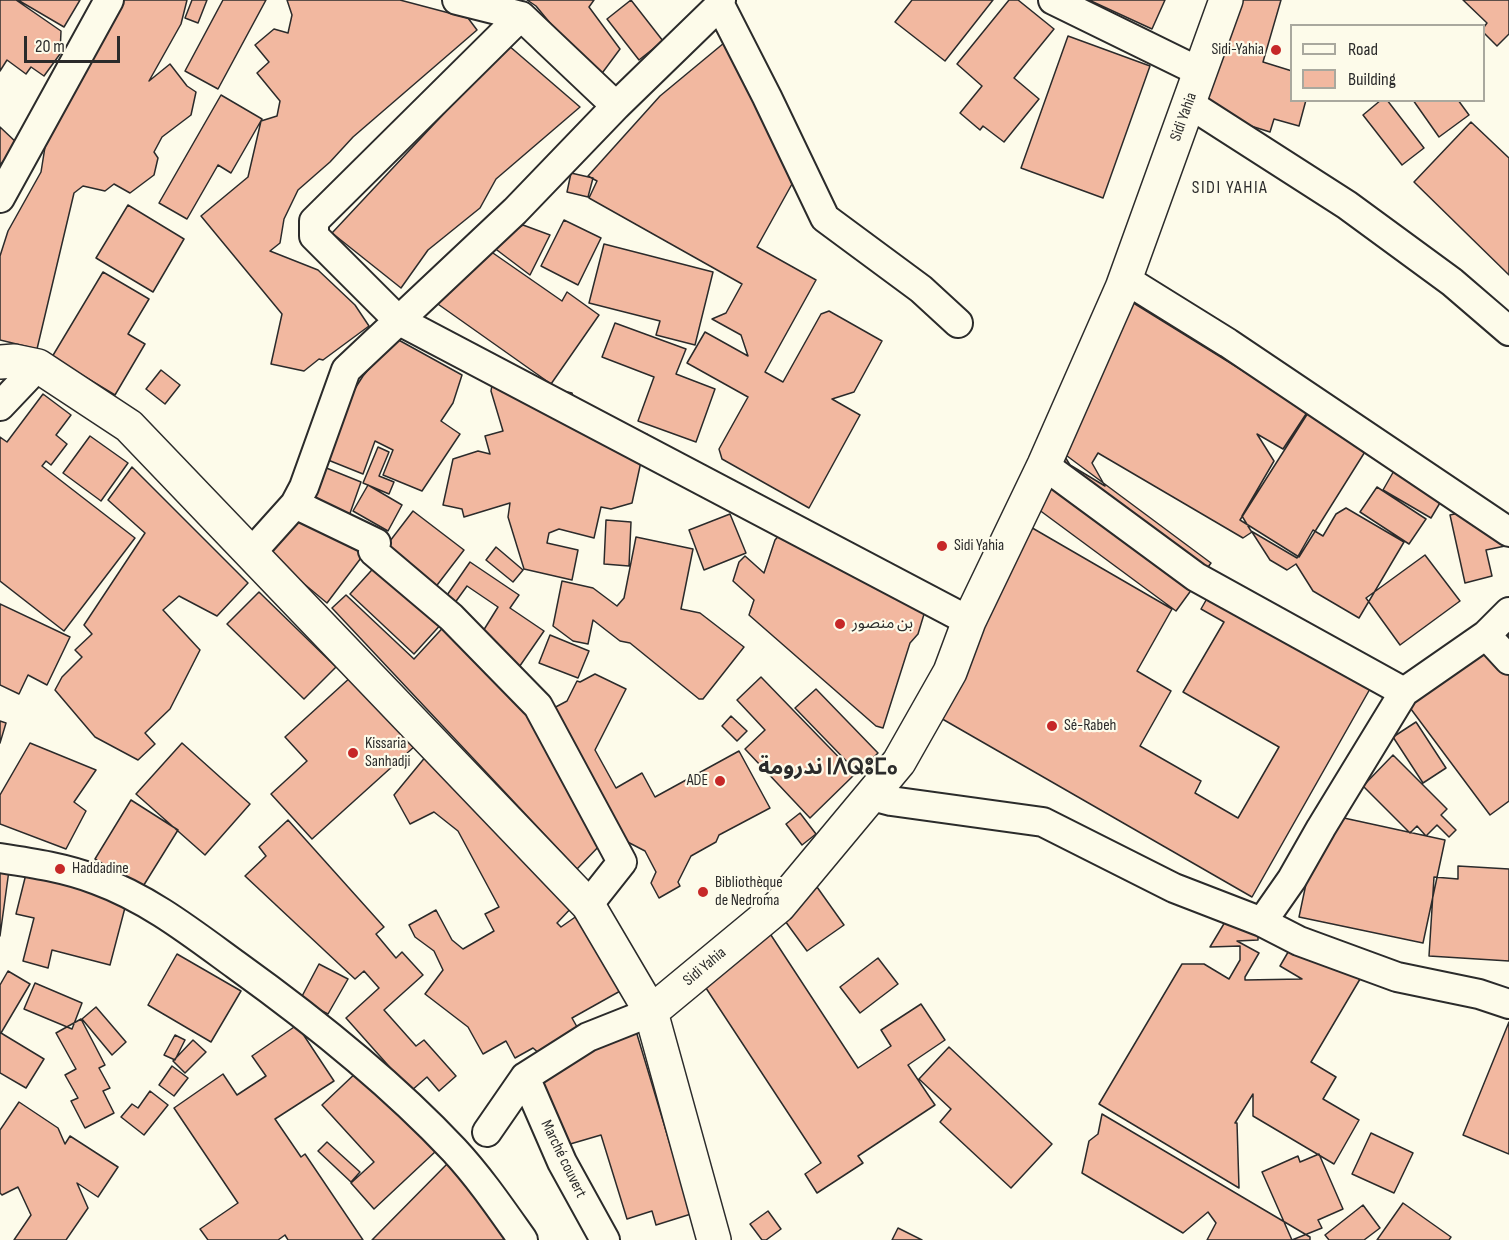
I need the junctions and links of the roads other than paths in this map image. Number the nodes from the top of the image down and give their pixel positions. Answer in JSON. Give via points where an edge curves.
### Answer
{"nodes":[{"id":1,"x":110,"y":0,"type":"edge"},
{"id":2,"x":457,"y":0,"type":"edge"},
{"id":3,"x":1053,"y":0,"type":"edge"},
{"id":4,"x":1226,"y":0,"type":"edge"},
{"id":5,"x":720,"y":3,"type":"edge"},
{"id":6,"x":522,"y":16,"type":"junction"},
{"id":7,"x":1200,"y":72,"type":"junction"},
{"id":8,"x":1188,"y":103,"type":"junction"},
{"id":9,"x":615,"y":106,"type":"junction"},
{"id":10,"x":0,"y":198,"type":"edge"},
{"id":11,"x":1125,"y":279,"type":"junction"},
{"id":12,"x":398,"y":320,"type":"junction"},
{"id":13,"x":958,"y":323,"type":"dead end"},
{"id":14,"x":1509,"y":331,"type":"edge"},
{"id":15,"x":0,"y":362,"type":"edge"},
{"id":16,"x":38,"y":366,"type":"junction"},
{"id":17,"x":0,"y":406,"type":"edge"},
{"id":18,"x":1044,"y":465,"type":"junction"},
{"id":19,"x":296,"y":504,"type":"junction"},
{"id":20,"x":1509,"y":532,"type":"edge"},
{"id":21,"x":251,"y":553,"type":"junction"},
{"id":22,"x":1509,"y":612,"type":"edge"},
{"id":23,"x":969,"y":621,"type":"junction"},
{"id":24,"x":1485,"y":635,"type":"junction"},
{"id":25,"x":1509,"y":660,"type":"edge"},
{"id":26,"x":1404,"y":692,"type":"junction"},
{"id":27,"x":872,"y":796,"type":"junction"},
{"id":28,"x":0,"y":858,"type":"edge"},
{"id":29,"x":588,"y":905,"type":"junction"},
{"id":30,"x":1262,"y":922,"type":"junction"},
{"id":31,"x":1509,"y":1004,"type":"edge"},
{"id":32,"x":651,"y":1012,"type":"junction"},
{"id":33,"x":525,"y":1077,"type":"junction"},
{"id":34,"x":488,"y":1132,"type":"dead end"},
{"id":35,"x":523,"y":1240,"type":"edge"},
{"id":36,"x":605,"y":1240,"type":"edge"},
{"id":37,"x":714,"y":1240,"type":"edge"}],
"edges":[{"from":1,"to":10,"type":"street"},
{"from":2,"to":6,"type":"street"},
{"from":3,"to":7,"type":"street"},
{"from":4,"to":7,"type":"street","name":"Sidi Yahia"},
{"from":5,"to":9,"type":"street"},
{"from":5,"to":13,"type":"street","via":[[825,218],[921,289]]},
{"from":6,"to":9,"type":"street"},
{"from":6,"to":12,"type":"street","via":[[314,221],[314,236]]},
{"from":7,"to":8,"type":"street","name":"Sidi Yahia"},
{"from":8,"to":11,"type":"street","name":"Sidi Yahia"},
{"from":8,"to":14,"type":"street","via":[[1347,205],[1452,282]]},
{"from":9,"to":12,"type":"street","via":[[515,212]]},
{"from":11,"to":18,"type":"street","name":"Sidi Yahia"},
{"from":11,"to":20,"type":"street"},
{"from":12,"to":19,"type":"street","via":[[346,370]]},
{"from":12,"to":23,"type":"street"},
{"from":15,"to":16,"type":"street"},
{"from":16,"to":17,"type":"street"},
{"from":16,"to":21,"type":"street","via":[[129,426]]},
{"from":18,"to":23,"type":"street","name":"Sidi Yahia"},
{"from":18,"to":26,"type":"street","via":[[1196,578]]},
{"from":19,"to":21,"type":"street"},
{"from":19,"to":29,"type":"street","via":[[376,543],[372,551],[451,617],[538,706],[622,862]]},
{"from":21,"to":29,"type":"street"},
{"from":22,"to":24,"type":"street"},
{"from":23,"to":27,"type":"street","name":"Sidi Yahia","via":[[950,672],[899,762]]},
{"from":24,"to":25,"type":"street"},
{"from":24,"to":26,"type":"street"},
{"from":26,"to":30,"type":"street"},
{"from":27,"to":30,"type":"street","via":[[1042,822],[1174,888]]},
{"from":27,"to":32,"type":"street","name":"Sidi Yahia","via":[[779,906]]},
{"from":28,"to":35,"type":"street","via":[[46,865],[97,880],[184,926],[337,1042],[403,1098],[455,1152]]},
{"from":29,"to":32,"type":"street"},
{"from":30,"to":31,"type":"street","via":[[1299,942],[1397,977]]},
{"from":32,"to":33,"type":"street","via":[[588,1037]]},
{"from":32,"to":37,"type":"street"},
{"from":33,"to":34,"type":"street"},
{"from":33,"to":36,"type":"street","name":"Marché couvert","via":[[562,1162]]}]}
